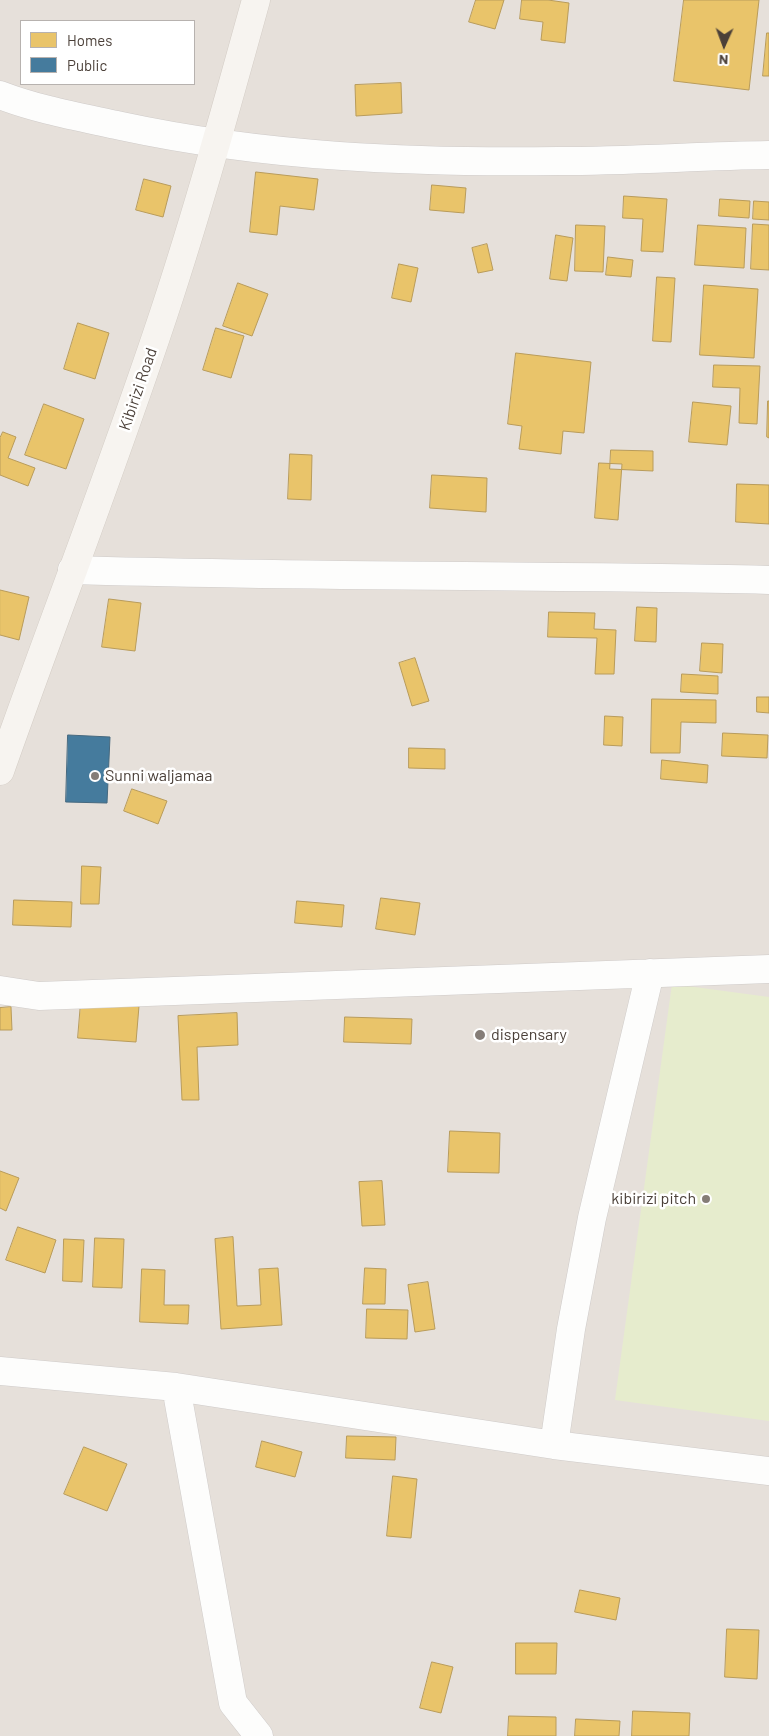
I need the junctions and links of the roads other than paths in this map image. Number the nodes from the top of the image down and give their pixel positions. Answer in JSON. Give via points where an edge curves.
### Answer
{"nodes":[{"id":1,"x":256,"y":0,"type":"edge"},
{"id":2,"x":0,"y":95,"type":"edge"},
{"id":3,"x":217,"y":144,"type":"junction"},
{"id":4,"x":769,"y":155,"type":"edge"},
{"id":5,"x":72,"y":570,"type":"junction"},
{"id":6,"x":769,"y":580,"type":"edge"},
{"id":7,"x":0,"y":771,"type":"edge"},
{"id":8,"x":769,"y":969,"type":"edge"},
{"id":9,"x":650,"y":973,"type":"junction"},
{"id":10,"x":0,"y":990,"type":"edge"},
{"id":11,"x":0,"y":1371,"type":"edge"},
{"id":12,"x":176,"y":1387,"type":"junction"},
{"id":13,"x":554,"y":1445,"type":"junction"},
{"id":14,"x":769,"y":1471,"type":"edge"},
{"id":15,"x":259,"y":1736,"type":"edge"}],
"edges":[{"from":1,"to":3,"type":"street","name":"Kibirizi Road"},
{"from":2,"to":3,"type":"street","via":[[25,105]]},
{"from":3,"to":4,"type":"street","via":[[434,162],[560,162]]},
{"from":3,"to":5,"type":"street","name":"Kibirizi Road","via":[[164,313]]},
{"from":5,"to":6,"type":"street"},
{"from":5,"to":7,"type":"street","name":"Kibirizi Road"},
{"from":8,"to":9,"type":"street"},
{"from":9,"to":10,"type":"street","via":[[38,996]]},
{"from":9,"to":13,"type":"street","via":[[592,1218]]},
{"from":11,"to":12,"type":"street"},
{"from":12,"to":13,"type":"street"},
{"from":12,"to":15,"type":"street","via":[[233,1702]]},
{"from":13,"to":14,"type":"street"}]}
